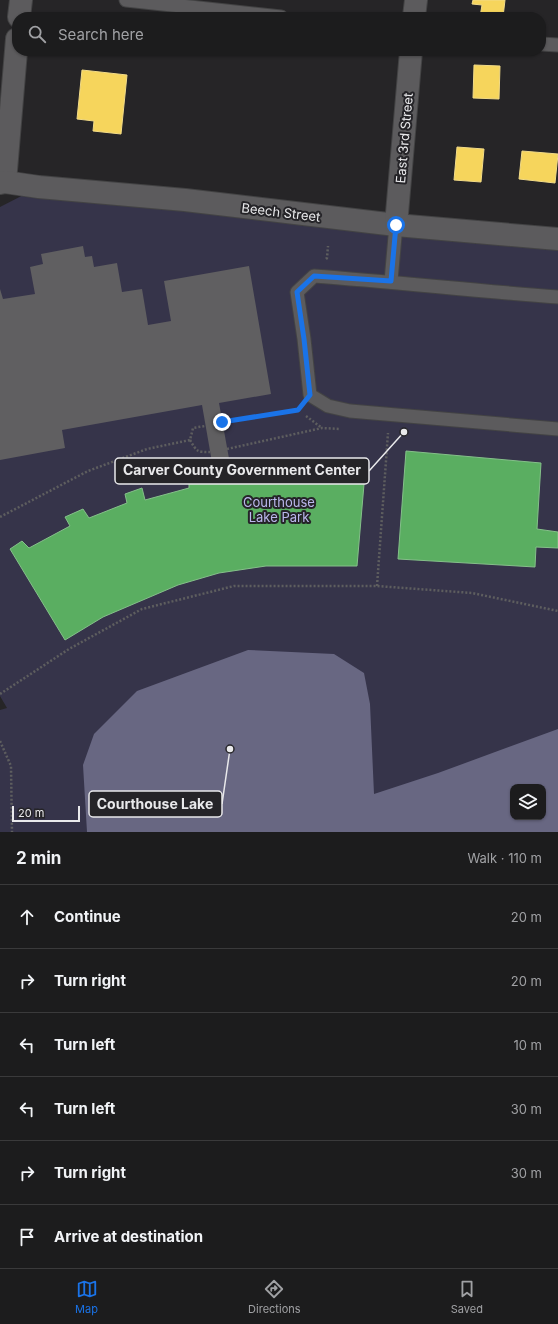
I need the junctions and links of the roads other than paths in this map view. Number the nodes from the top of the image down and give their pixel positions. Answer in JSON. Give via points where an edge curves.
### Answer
{"nodes":[{"id":1,"x":21,"y":0,"type":"edge"},
{"id":2,"x":126,"y":0,"type":"edge"},
{"id":3,"x":416,"y":0,"type":"edge"},
{"id":4,"x":20,"y":12,"type":"edge"},
{"id":5,"x":235,"y":12,"type":"edge"},
{"id":6,"x":415,"y":12,"type":"edge"},
{"id":7,"x":546,"y":44,"type":"edge"},
{"id":8,"x":558,"y":45,"type":"edge"},
{"id":9,"x":15,"y":56,"type":"edge"},
{"id":10,"x":411,"y":56,"type":"edge"},
{"id":11,"x":2,"y":183,"type":"edge"},
{"id":12,"x":396,"y":225,"type":"junction"},
{"id":13,"x":558,"y":239,"type":"edge"},
{"id":14,"x":391,"y":281,"type":"junction"},
{"id":15,"x":558,"y":297,"type":"edge"},
{"id":16,"x":558,"y":429,"type":"edge"}],
"edges":[{"from":1,"to":4,"type":"street"},
{"from":2,"to":5,"type":"lane"},
{"from":3,"to":6,"type":"street"},
{"from":7,"to":8,"type":"lane"},
{"from":9,"to":11,"type":"street"},
{"from":10,"to":12,"type":"street","name":"East 3rd Street"},
{"from":11,"to":12,"type":"street","name":"Beech Street","via":[[185,200]]},
{"from":12,"to":13,"type":"street","name":"Beech Street"},
{"from":12,"to":14,"type":"lane"},
{"from":14,"to":15,"type":"lane"},
{"from":14,"to":16,"type":"lane","via":[[314,276],[297,292],[310,395],[328,406],[350,411]]}]}
